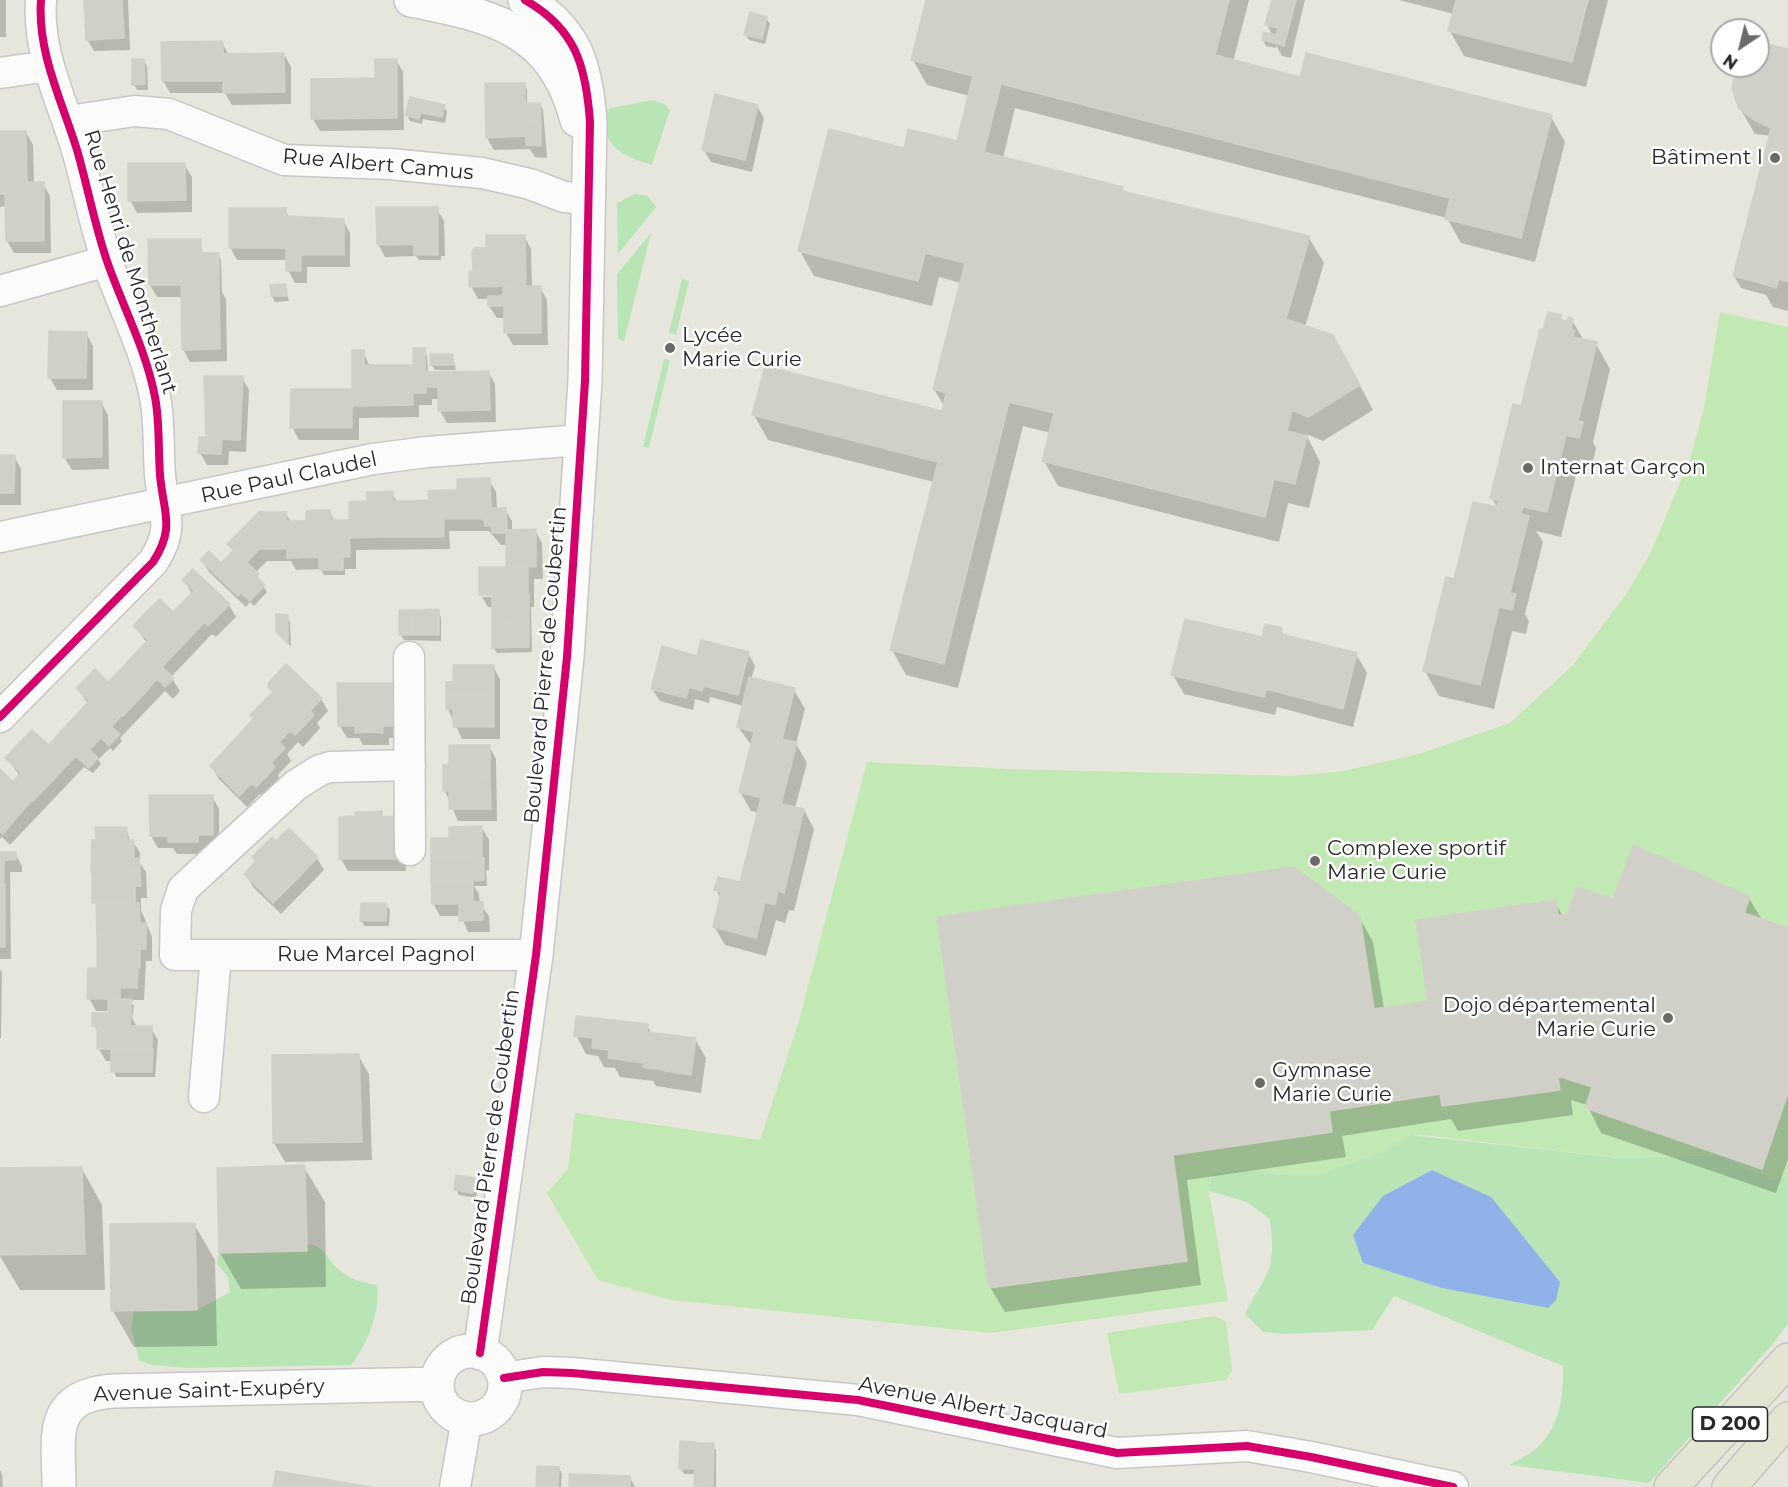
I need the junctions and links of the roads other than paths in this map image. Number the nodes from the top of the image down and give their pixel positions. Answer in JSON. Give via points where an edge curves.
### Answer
{"nodes":[{"id":1,"x":41,"y":0,"type":"edge"},
{"id":2,"x":411,"y":0,"type":"edge"},
{"id":3,"x":525,"y":0,"type":"edge"},
{"id":4,"x":49,"y":66,"type":"junction"},
{"id":5,"x":0,"y":73,"type":"edge"},
{"id":6,"x":68,"y":121,"type":"junction"},
{"id":7,"x":587,"y":187,"type":"junction"},
{"id":8,"x":107,"y":261,"type":"junction"},
{"id":9,"x":0,"y":291,"type":"edge"},
{"id":10,"x":581,"y":440,"type":"junction"},
{"id":11,"x":166,"y":503,"type":"junction"},
{"id":12,"x":0,"y":537,"type":"edge"},
{"id":13,"x":410,"y":657,"type":"dead end"},
{"id":14,"x":0,"y":717,"type":"edge"},
{"id":15,"x":410,"y":765,"type":"junction"},
{"id":16,"x":410,"y":850,"type":"dead end"},
{"id":17,"x":216,"y":955,"type":"junction"},
{"id":18,"x":537,"y":955,"type":"junction"},
{"id":19,"x":204,"y":1097,"type":"dead end"},
{"id":20,"x":480,"y":1353,"type":"junction"},
{"id":21,"x":1788,"y":1360,"type":"edge"},
{"id":22,"x":504,"y":1378,"type":"junction"},
{"id":23,"x":437,"y":1383,"type":"junction"},
{"id":24,"x":466,"y":1418,"type":"junction"},
{"id":25,"x":1788,"y":1419,"type":"edge"},
{"id":26,"x":59,"y":1487,"type":"edge"},
{"id":27,"x":455,"y":1487,"type":"edge"},
{"id":28,"x":1453,"y":1487,"type":"edge"},
{"id":29,"x":1671,"y":1487,"type":"edge"},
{"id":30,"x":1729,"y":1487,"type":"edge"}],
"edges":[{"from":1,"to":4,"type":"street","name":"Rue Henri de Montherlant","via":[[42,36]]},
{"from":2,"to":7,"type":"street","name":"Boulevard Pierre de Coubertin","via":[[500,21],[538,50],[566,87],[576,118]]},
{"from":3,"to":7,"type":"street","name":"Boulevard Pierre de Coubertin","via":[[560,26],[578,56],[588,104]]},
{"from":4,"to":5,"type":"street"},
{"from":4,"to":6,"type":"street","name":"Rue Henri de Montherlant"},
{"from":6,"to":7,"type":"street","name":"Rue Albert Camus","via":[[135,111],[160,112],[188,119],[284,160],[482,173],[564,197]]},
{"from":6,"to":8,"type":"street","name":"Rue Henri de Montherlant"},
{"from":7,"to":10,"type":"street","name":"Boulevard Pierre de Coubertin"},
{"from":8,"to":9,"type":"street"},
{"from":8,"to":11,"type":"street","name":"Rue Henri de Montherlant","via":[[151,379],[158,418],[160,479]]},
{"from":10,"to":11,"type":"street","name":"Rue Paul Claudel","via":[[373,459]]},
{"from":10,"to":18,"type":"street","name":"Boulevard Pierre de Coubertin","via":[[567,657]]},
{"from":11,"to":12,"type":"street","name":"Rue Paul Claudel"},
{"from":11,"to":14,"type":"street","name":"Rue Henri de Montherlant","via":[[166,536],[153,562]]},
{"from":13,"to":15,"type":"street"},
{"from":15,"to":16,"type":"street"},
{"from":15,"to":17,"type":"street","name":"Rue Marcel Pagnol","via":[[320,770],[296,785],[190,882],[178,899],[175,955]]},
{"from":17,"to":18,"type":"street","name":"Rue Marcel Pagnol"},
{"from":17,"to":19,"type":"street"},
{"from":18,"to":20,"type":"street","name":"Boulevard Pierre de Coubertin"},
{"from":20,"to":22,"type":"street","via":[[494,1360]]},
{"from":20,"to":23,"type":"street","via":[[464,1352],[449,1359]]},
{"from":21,"to":29,"type":"main road","number":"D 200"},
{"from":22,"to":24,"type":"street","via":[[503,1395],[494,1410],[478,1418]]},
{"from":22,"to":28,"type":"street","name":"Avenue Albert Jacquard","via":[[543,1372],[572,1373],[858,1400],[1108,1451],[1141,1453],[1247,1446]]},
{"from":23,"to":24,"type":"street","via":[[443,1405]]},
{"from":23,"to":26,"type":"street","name":"Avenue Saint-Exupéry","via":[[112,1390],[88,1394],[68,1405],[58,1426]]},
{"from":24,"to":27,"type":"street"},
{"from":25,"to":30,"type":"main road","number":"D 200"}]}
